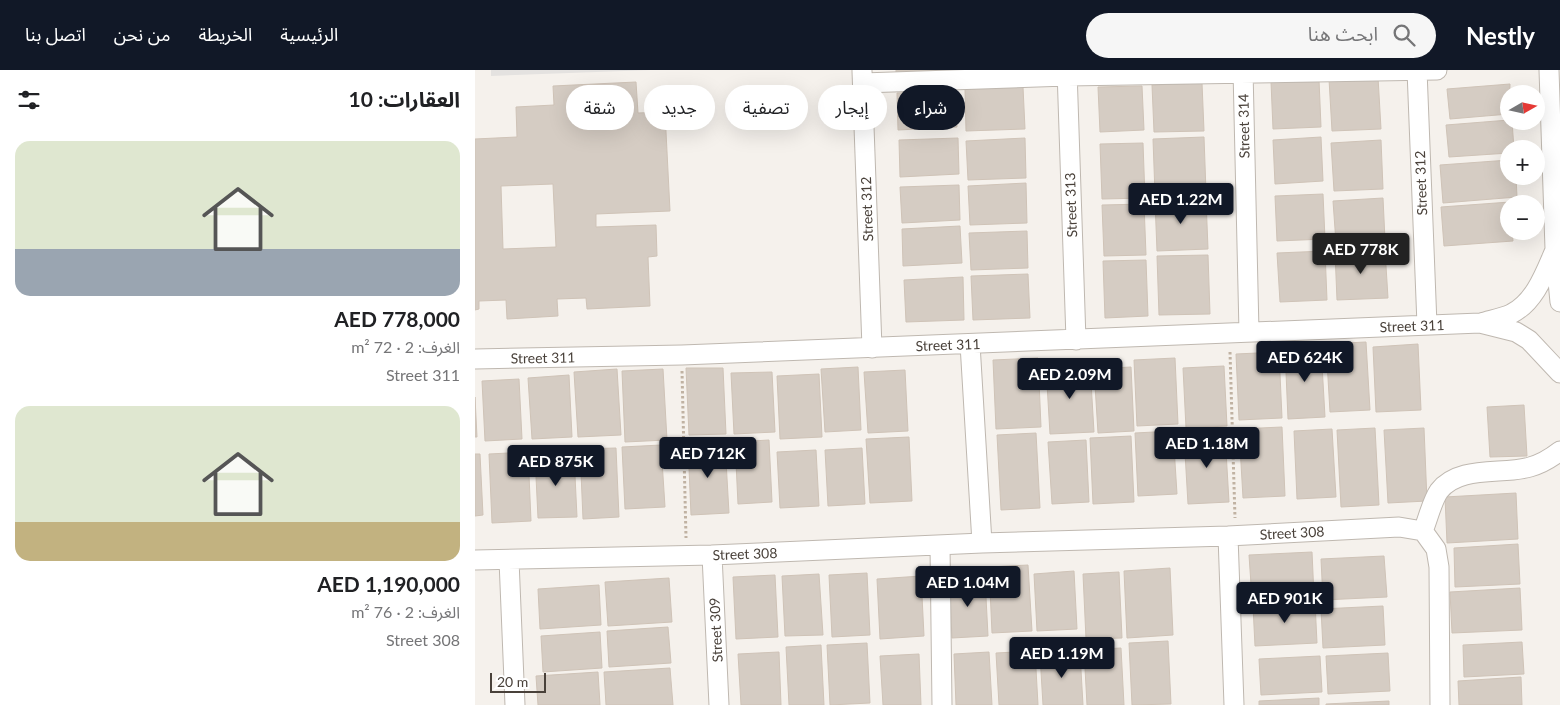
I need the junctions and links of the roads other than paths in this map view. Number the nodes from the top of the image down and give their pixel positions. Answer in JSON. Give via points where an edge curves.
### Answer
{"nodes":[{"id":1,"x":1417,"y":70,"type":"edge"},
{"id":2,"x":1437,"y":70,"type":"edge"},
{"id":3,"x":1549,"y":70,"type":"edge"},
{"id":4,"x":1243,"y":72,"type":"edge"},
{"id":5,"x":1067,"y":73,"type":"edge"},
{"id":6,"x":863,"y":76,"type":"edge"},
{"id":7,"x":1555,"y":249,"type":"junction"},
{"id":8,"x":1560,"y":302,"type":"edge"},
{"id":9,"x":1480,"y":323,"type":"junction"},
{"id":10,"x":1427,"y":325,"type":"junction"},
{"id":11,"x":1249,"y":332,"type":"junction"},
{"id":12,"x":1076,"y":340,"type":"junction"},
{"id":13,"x":970,"y":344,"type":"junction"},
{"id":14,"x":872,"y":348,"type":"junction"},
{"id":15,"x":475,"y":359,"type":"edge"},
{"id":16,"x":1560,"y":373,"type":"edge"},
{"id":17,"x":1560,"y":451,"type":"edge"},
{"id":18,"x":1423,"y":531,"type":"junction"},
{"id":19,"x":1232,"y":536,"type":"junction"},
{"id":20,"x":982,"y":543,"type":"junction"},
{"id":21,"x":940,"y":545,"type":"junction"},
{"id":22,"x":712,"y":555,"type":"junction"},
{"id":23,"x":475,"y":560,"type":"edge"},
{"id":24,"x":509,"y":560,"type":"junction"},
{"id":25,"x":515,"y":705,"type":"edge"},
{"id":26,"x":719,"y":705,"type":"edge"},
{"id":27,"x":942,"y":705,"type":"edge"},
{"id":28,"x":1235,"y":705,"type":"edge"},
{"id":29,"x":1440,"y":705,"type":"edge"}],
"edges":[{"from":1,"to":2,"type":"street"},
{"from":1,"to":4,"type":"street"},
{"from":1,"to":10,"type":"street","name":"Street 312"},
{"from":3,"to":7,"type":"street"},
{"from":4,"to":5,"type":"street"},
{"from":4,"to":11,"type":"street","name":"Street 314"},
{"from":5,"to":6,"type":"street"},
{"from":5,"to":12,"type":"street","name":"Street 313"},
{"from":6,"to":14,"type":"street","name":"Street 312"},
{"from":7,"to":8,"type":"street"},
{"from":7,"to":9,"type":"street","name":"Street 311","via":[[1539,286],[1528,300],[1512,313]]},
{"from":9,"to":10,"type":"street","name":"Street 311"},
{"from":9,"to":16,"type":"street","name":"Street 311","via":[[1516,332],[1529,340]]},
{"from":10,"to":11,"type":"street","name":"Street 311"},
{"from":11,"to":12,"type":"street","name":"Street 311"},
{"from":12,"to":13,"type":"street","name":"Street 311"},
{"from":13,"to":14,"type":"street","name":"Street 311"},
{"from":13,"to":20,"type":"street"},
{"from":14,"to":15,"type":"street","name":"Street 311"},
{"from":17,"to":18,"type":"street","via":[[1549,460],[1531,467],[1471,474],[1454,481],[1439,491]]},
{"from":18,"to":19,"type":"street","name":"Street 308","via":[[1399,527]]},
{"from":18,"to":29,"type":"street","via":[[1436,549],[1439,567]]},
{"from":19,"to":20,"type":"street","name":"Street 308"},
{"from":19,"to":28,"type":"street"},
{"from":20,"to":21,"type":"street","name":"Street 308"},
{"from":21,"to":22,"type":"street","name":"Street 308"},
{"from":21,"to":27,"type":"street"},
{"from":22,"to":24,"type":"street","name":"Street 308"},
{"from":22,"to":26,"type":"street","name":"Street 309"},
{"from":23,"to":24,"type":"street","name":"Street 308"},
{"from":24,"to":25,"type":"street"}]}
